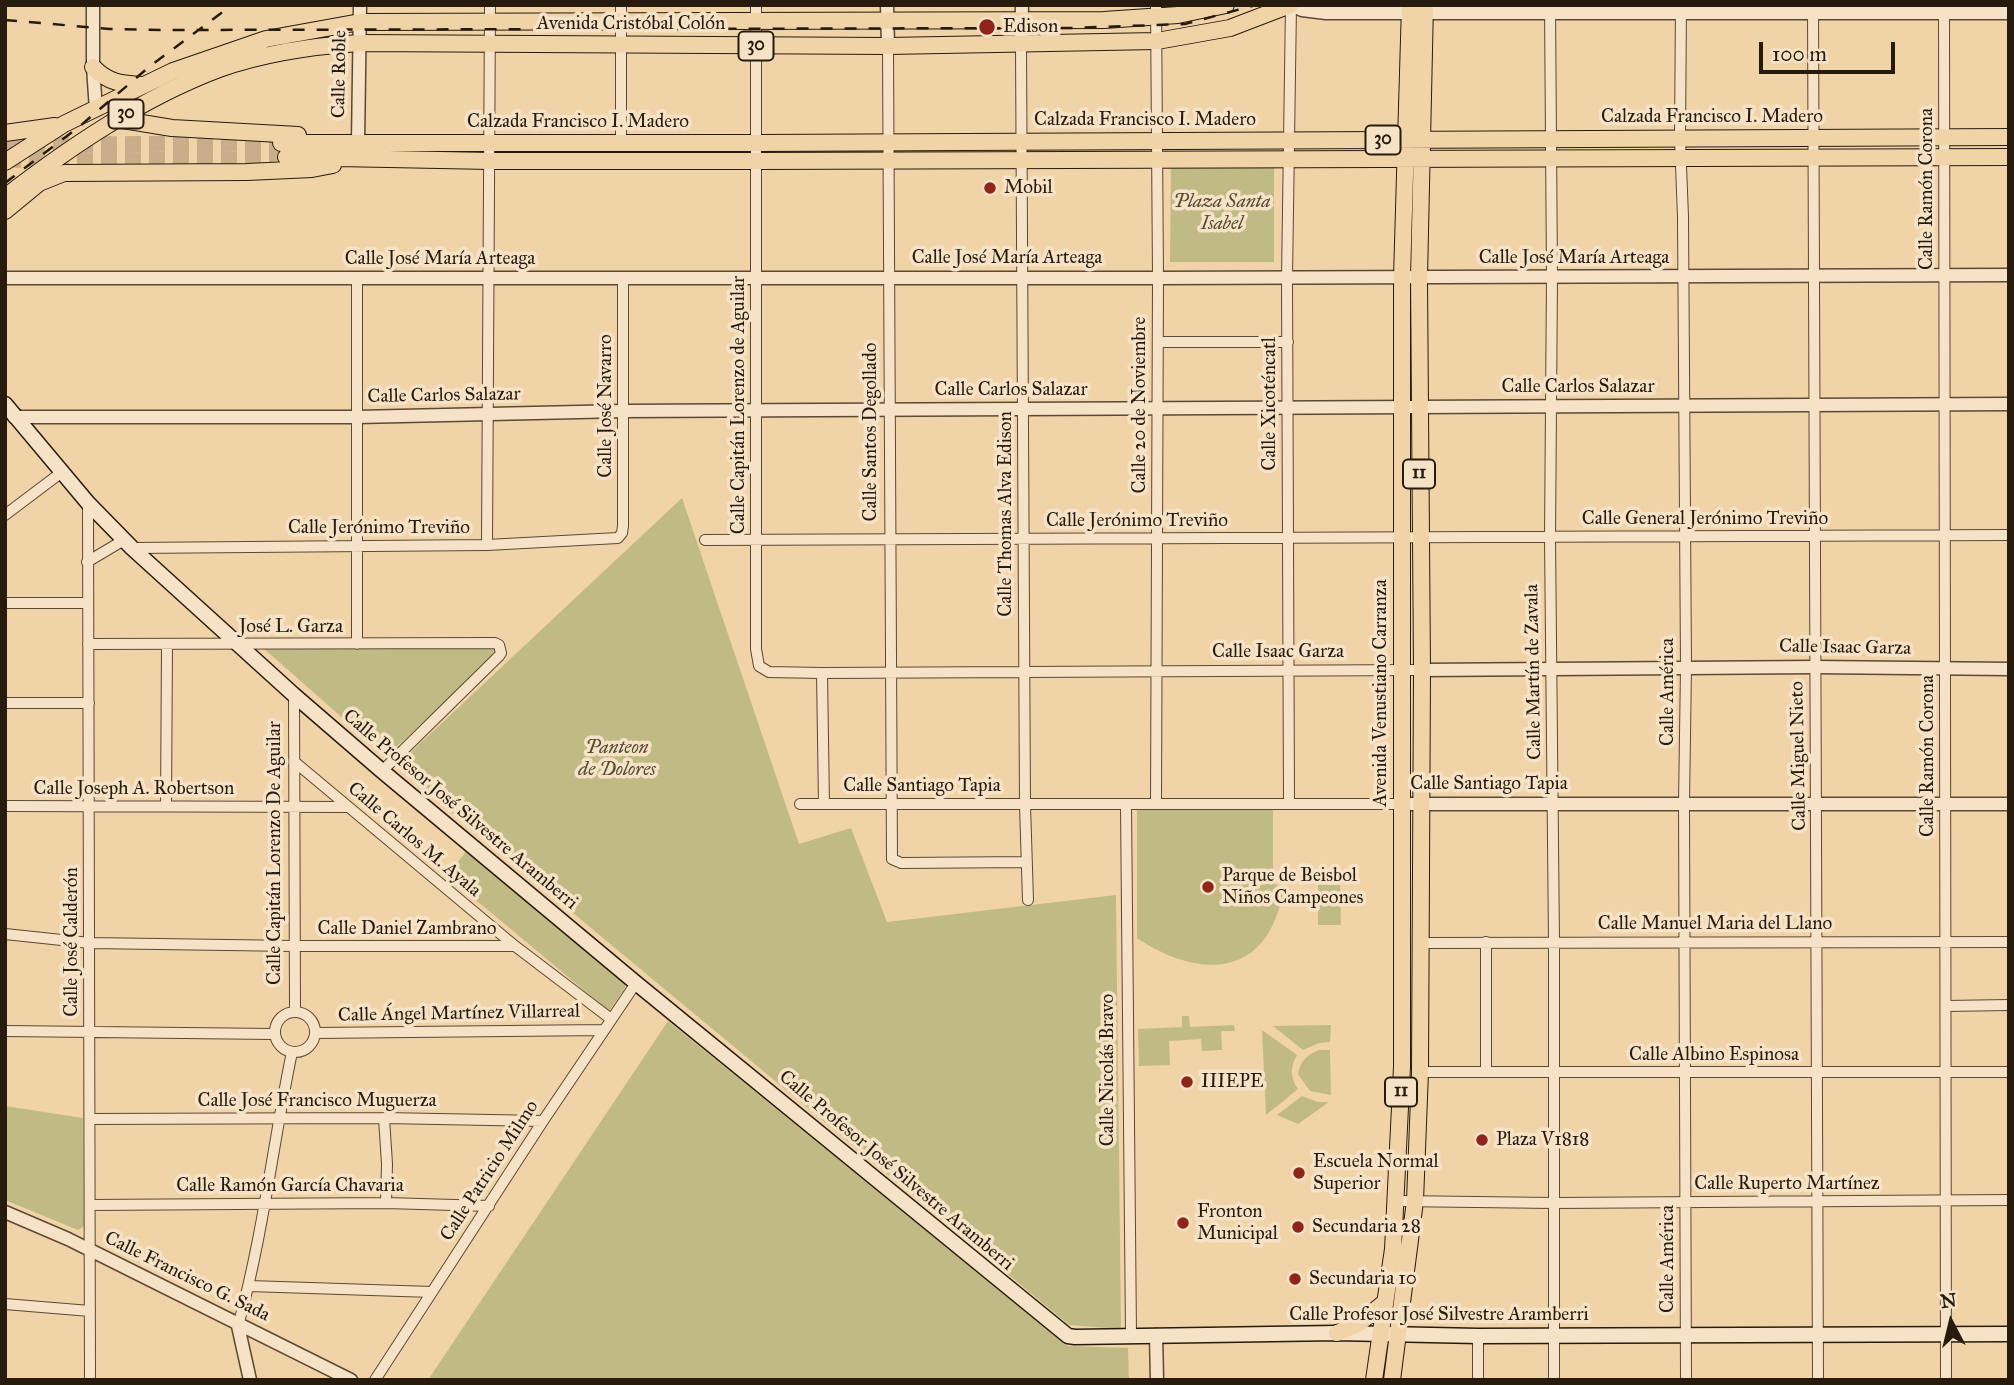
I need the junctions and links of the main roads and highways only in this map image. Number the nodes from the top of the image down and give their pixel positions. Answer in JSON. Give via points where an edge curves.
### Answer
{"nodes":[{"id":1,"x":1226,"y":5,"type":"edge"},
{"id":2,"x":1291,"y":5,"type":"edge"},
{"id":3,"x":1418,"y":9,"type":"edge"},
{"id":4,"x":1156,"y":11,"type":"edge"},
{"id":5,"x":490,"y":13,"type":"edge"},
{"id":6,"x":621,"y":13,"type":"edge"},
{"id":7,"x":887,"y":13,"type":"edge"},
{"id":8,"x":1022,"y":13,"type":"edge"},
{"id":9,"x":218,"y":62,"type":"junction"},
{"id":10,"x":93,"y":67,"type":"road end"},
{"id":11,"x":142,"y":85,"type":"junction"},
{"id":12,"x":117,"y":119,"type":"junction"},
{"id":13,"x":64,"y":124,"type":"junction"},
{"id":14,"x":5,"y":133,"type":"edge"},
{"id":15,"x":2009,"y":137,"type":"edge"},
{"id":16,"x":1406,"y":140,"type":"junction"},
{"id":17,"x":1423,"y":140,"type":"junction"},
{"id":18,"x":316,"y":143,"type":"junction"},
{"id":19,"x":2009,"y":156,"type":"edge"},
{"id":20,"x":346,"y":158,"type":"junction"},
{"id":21,"x":1405,"y":159,"type":"junction"},
{"id":22,"x":1422,"y":159,"type":"junction"},
{"id":23,"x":5,"y":162,"type":"edge"},
{"id":24,"x":5,"y":197,"type":"edge"},
{"id":25,"x":5,"y":211,"type":"edge"},
{"id":26,"x":1410,"y":277,"type":"junction"},
{"id":27,"x":5,"y":404,"type":"edge"},
{"id":28,"x":1410,"y":407,"type":"junction"},
{"id":29,"x":1384,"y":1303,"type":"junction"},
{"id":30,"x":1337,"y":1333,"type":"junction"},
{"id":31,"x":1379,"y":1334,"type":"junction"},
{"id":32,"x":1397,"y":1334,"type":"junction"},
{"id":33,"x":2009,"y":1334,"type":"edge"},
{"id":34,"x":1374,"y":1380,"type":"edge"},
{"id":35,"x":1392,"y":1380,"type":"edge"}],
"edges":[{"from":1,"to":4,"type":"main road","name":"Avenida Cristóbal Colón","number":"30","via":[[1200,12]]},
{"from":2,"to":9,"type":"main road","name":"Avenida Cristóbal Colón","number":"30","via":[[1230,28],[1157,41],[888,46],[360,43]]},
{"from":3,"to":16,"type":"main road","name":"Avenida Venustiano Carranza","number":"11"},
{"from":3,"to":17,"type":"main road","name":"Avenida Venustiano Carranza","number":"11"},
{"from":4,"to":8,"type":"main road","name":"Avenida Cristóbal Colón","number":"30"},
{"from":5,"to":6,"type":"main road","name":"Avenida Cristóbal Colón","number":"30"},
{"from":5,"to":9,"type":"main road","name":"Avenida Cristóbal Colón","number":"30","via":[[360,23],[265,40]]},
{"from":6,"to":7,"type":"main road","name":"Avenida Cristóbal Colón","number":"30","via":[[756,22]]},
{"from":7,"to":8,"type":"main road","name":"Avenida Cristóbal Colón","number":"30"},
{"from":9,"to":11,"type":"main road","name":"Avenida Cristóbal Colón","number":"30"},
{"from":9,"to":12,"type":"main road","name":"Avenida Cristóbal Colón","number":"30"},
{"from":10,"to":11,"type":"main road","via":[[108,80]]},
{"from":11,"to":13,"type":"main road","name":"Avenida Cristóbal Colón","number":"30"},
{"from":12,"to":18,"type":"main road","via":[[172,128],[291,134]]},
{"from":12,"to":24,"type":"main road","name":"Avenida Cristóbal Colón","number":"30"},
{"from":13,"to":14,"type":"main road"},
{"from":13,"to":23,"type":"main road","name":"Avenida Cristóbal Colón","number":"30"},
{"from":15,"to":17,"type":"main road","name":"Calzada Francisco I. Madero","number":"30"},
{"from":16,"to":17,"type":"main road","name":"Calzada Francisco I. Madero","number":"30"},
{"from":16,"to":18,"type":"main road","name":"Calzada Francisco I. Madero","number":"30"},
{"from":16,"to":21,"type":"main road","name":"Avenida Venustiano Carranza","number":"11"},
{"from":17,"to":22,"type":"main road","name":"Avenida Venustiano Carranza","number":"11"},
{"from":18,"to":20,"type":"main road","name":"Calzada Francisco I. Madero","number":"30","via":[[283,150]]},
{"from":19,"to":22,"type":"main road","name":"Calzada Francisco I. Madero","number":"30"},
{"from":20,"to":21,"type":"main road","name":"Calzada Francisco I. Madero","number":"30"},
{"from":20,"to":25,"type":"main road","via":[[333,165],[289,170],[64,173],[39,183]]},
{"from":21,"to":22,"type":"main road","name":"Calzada Francisco I. Madero","number":"30"},
{"from":21,"to":26,"type":"main road","name":"Avenida Venustiano Carranza","number":"11"},
{"from":22,"to":26,"type":"main road","name":"Avenida Venustiano Carranza","number":"11"},
{"from":26,"to":28,"type":"main road","name":"Avenida Venustiano Carranza","number":"11"},
{"from":27,"to":30,"type":"main road","name":"Calle Profesor José Silvestre Aramberri","via":[[128,544],[294,695],[1060,1331],[1075,1337]]},
{"from":28,"to":29,"type":"main road","name":"Avenida Venustiano Carranza","number":"11","via":[[1401,537],[1403,997],[1397,1201]]},
{"from":28,"to":32,"type":"main road","name":"Avenida Venustiano Carranza","number":"11","via":[[1420,537],[1420,1072],[1415,1201]]},
{"from":29,"to":30,"type":"main road","via":[[1358,1324]]},
{"from":29,"to":31,"type":"main road","name":"Avenida Venustiano Carranza","number":"11"},
{"from":30,"to":31,"type":"main road","name":"Calle Profesor José Silvestre Aramberri"},
{"from":31,"to":32,"type":"main road","name":"Calle Profesor José Silvestre Aramberri"},
{"from":31,"to":34,"type":"main road","name":"Avenida Venustiano Carranza","number":"11"},
{"from":32,"to":33,"type":"main road","name":"Calle Profesor José Silvestre Aramberri"},
{"from":32,"to":35,"type":"main road","name":"Avenida Venustiano Carranza","number":"11"}]}
